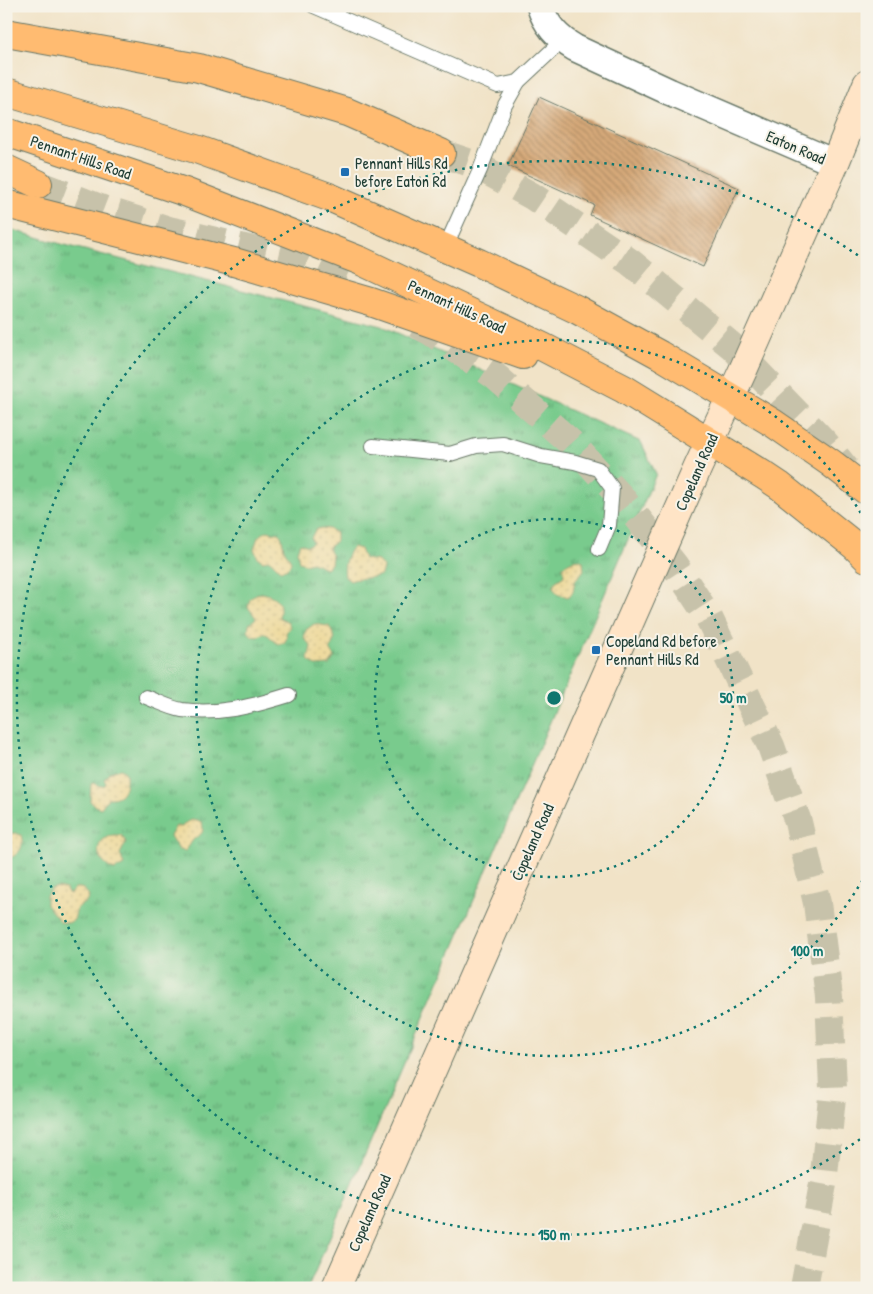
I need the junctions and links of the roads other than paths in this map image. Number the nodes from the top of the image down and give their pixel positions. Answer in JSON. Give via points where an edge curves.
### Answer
{"nodes":[{"id":1,"x":314,"y":6,"type":"edge"},
{"id":2,"x":540,"y":6,"type":"edge"},
{"id":3,"x":6,"y":33,"type":"edge"},
{"id":4,"x":562,"y":40,"type":"junction"},
{"id":5,"x":518,"y":82,"type":"junction"},
{"id":6,"x":867,"y":84,"type":"edge"},
{"id":7,"x":6,"y":92,"type":"edge"},
{"id":8,"x":6,"y":132,"type":"edge"},
{"id":9,"x":442,"y":153,"type":"tunnel mouth"},
{"id":10,"x":835,"y":163,"type":"junction"},
{"id":11,"x":6,"y":169,"type":"edge"},
{"id":12,"x":38,"y":184,"type":"tunnel mouth"},
{"id":13,"x":6,"y":204,"type":"edge"},
{"id":14,"x":445,"y":248,"type":"junction"},
{"id":15,"x":624,"y":389,"type":"junction"},
{"id":16,"x":730,"y":397,"type":"junction"},
{"id":17,"x":710,"y":442,"type":"junction"},
{"id":18,"x":373,"y":446,"type":"dead end"},
{"id":19,"x":867,"y":491,"type":"edge"},
{"id":20,"x":599,"y":549,"type":"dead end"},
{"id":21,"x":867,"y":558,"type":"edge"},
{"id":22,"x":289,"y":695,"type":"dead end"},
{"id":23,"x":146,"y":697,"type":"dead end"},
{"id":24,"x":336,"y":1288,"type":"edge"}],
"edges":[{"from":1,"to":5,"type":"lane","via":[[498,86]]},
{"from":2,"to":4,"type":"street","name":"Eaton Road","via":[[544,19]]},
{"from":3,"to":9,"type":"highway","via":[[199,68],[347,112]]},
{"from":4,"to":5,"type":"lane"},
{"from":4,"to":10,"type":"street","name":"Eaton Road","via":[[670,92]]},
{"from":5,"to":14,"type":"lane","via":[[505,105]]},
{"from":6,"to":10,"type":"main road"},
{"from":7,"to":14,"type":"highway","via":[[217,157],[329,197]]},
{"from":8,"to":15,"type":"highway","name":"Pennant Hills Road","via":[[185,192],[361,261]]},
{"from":10,"to":16,"type":"main road","name":"Eaton Road"},
{"from":11,"to":12,"type":"highway"},
{"from":13,"to":15,"type":"highway","via":[[234,262],[371,302]]},
{"from":14,"to":16,"type":"highway","via":[[576,309]]},
{"from":15,"to":17,"type":"highway","name":"Pennant Hills Road"},
{"from":16,"to":17,"type":"main road","name":"Copeland Road"},
{"from":16,"to":19,"type":"highway","via":[[773,422]]},
{"from":17,"to":21,"type":"highway","name":"Pennant Hills Road","via":[[780,486]]},
{"from":17,"to":24,"type":"main road","name":"Copeland Road"},
{"from":18,"to":20,"type":"lane","via":[[450,454],[476,446],[503,444],[598,469],[612,488],[609,526]]},
{"from":22,"to":23,"type":"lane","via":[[219,712],[181,710]]}]}
